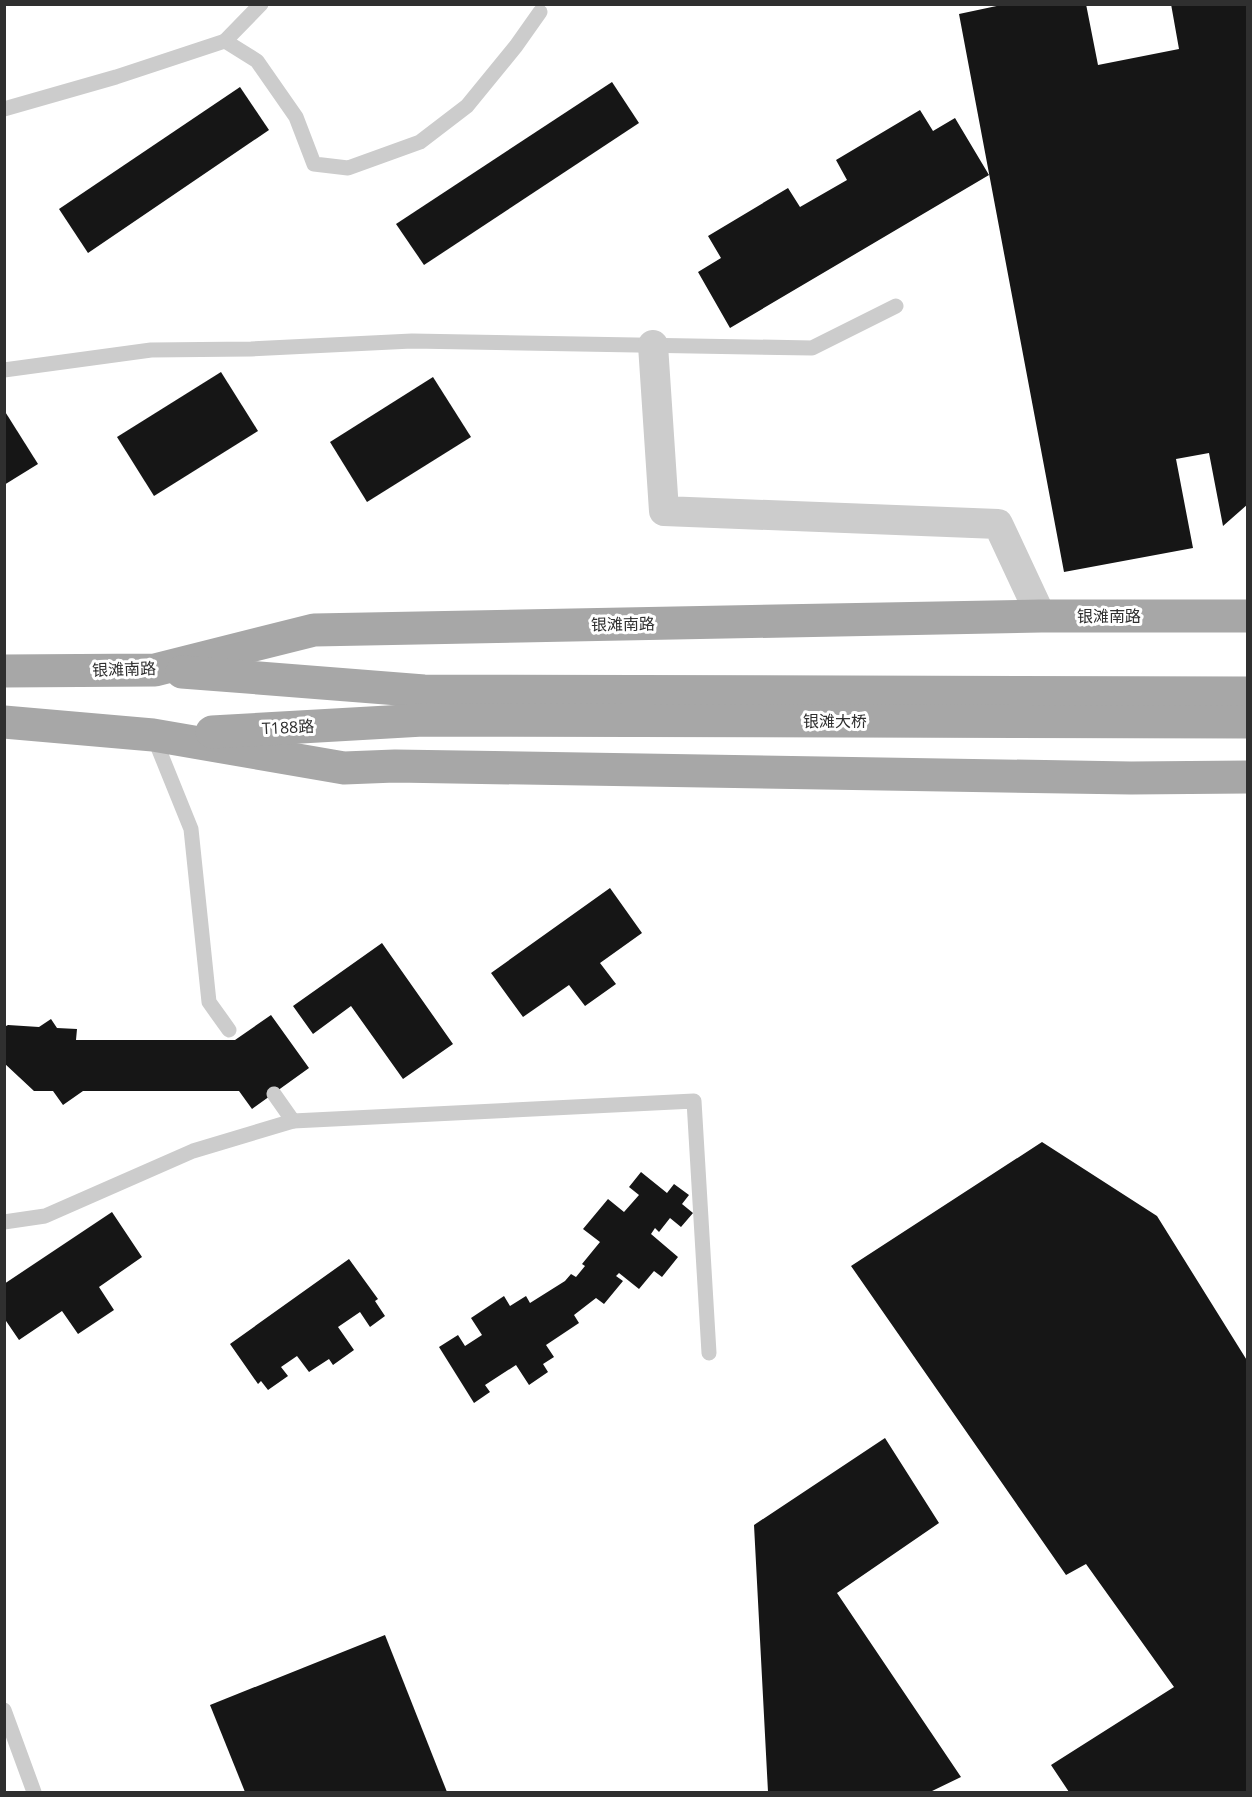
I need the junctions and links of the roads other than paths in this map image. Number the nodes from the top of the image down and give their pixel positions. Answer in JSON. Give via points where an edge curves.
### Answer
{"nodes":[{"id":1,"x":261,"y":4,"type":"edge"},
{"id":2,"x":540,"y":12,"type":"dead end"},
{"id":3,"x":225,"y":41,"type":"junction"},
{"id":4,"x":4,"y":109,"type":"edge"},
{"id":5,"x":896,"y":306,"type":"dead end"},
{"id":6,"x":653,"y":345,"type":"junction"},
{"id":7,"x":4,"y":370,"type":"edge"},
{"id":8,"x":1041,"y":616,"type":"junction"},
{"id":9,"x":1248,"y":616,"type":"edge"},
{"id":10,"x":155,"y":670,"type":"junction"},
{"id":11,"x":4,"y":671,"type":"edge"},
{"id":12,"x":1248,"y":693,"type":"edge"},
{"id":13,"x":424,"y":706,"type":"junction"},
{"id":14,"x":4,"y":722,"type":"edge"},
{"id":15,"x":1248,"y":722,"type":"edge"},
{"id":16,"x":153,"y":735,"type":"junction"},
{"id":17,"x":1248,"y":777,"type":"edge"},
{"id":18,"x":229,"y":1030,"type":"dead end"},
{"id":19,"x":274,"y":1094,"type":"dead end"},
{"id":20,"x":293,"y":1121,"type":"junction"},
{"id":21,"x":4,"y":1222,"type":"edge"},
{"id":22,"x":709,"y":1353,"type":"dead end"},
{"id":23,"x":4,"y":1710,"type":"edge"},
{"id":24,"x":34,"y":1792,"type":"edge"}],
"edges":[{"from":1,"to":3,"type":"lane"},
{"from":2,"to":3,"type":"lane","via":[[467,106],[420,142],[348,168],[314,164],[297,117],[256,61]]},
{"from":3,"to":4,"type":"lane"},
{"from":5,"to":6,"type":"lane","via":[[812,348]]},
{"from":6,"to":7,"type":"lane","via":[[412,341],[151,350]]},
{"from":6,"to":8,"type":"street","via":[[664,511],[998,524]]},
{"from":8,"to":9,"type":"main road","name":"银滩南路"},
{"from":8,"to":10,"type":"main road","name":"银滩南路","via":[[314,630]]},
{"from":10,"to":11,"type":"main road","name":"银滩南路"},
{"from":10,"to":13,"type":"main road"},
{"from":12,"to":13,"type":"main road","name":"银滩大桥"},
{"from":13,"to":15,"type":"main road","name":"银滩大桥"},
{"from":13,"to":16,"type":"main road","name":"T188路"},
{"from":14,"to":16,"type":"main road"},
{"from":16,"to":17,"type":"main road","via":[[344,768]]},
{"from":16,"to":18,"type":"lane","via":[[191,829],[209,1002]]},
{"from":19,"to":20,"type":"lane"},
{"from":20,"to":21,"type":"lane","via":[[193,1151],[45,1216]]},
{"from":20,"to":22,"type":"lane","via":[[694,1101]]},
{"from":23,"to":24,"type":"lane"}]}
